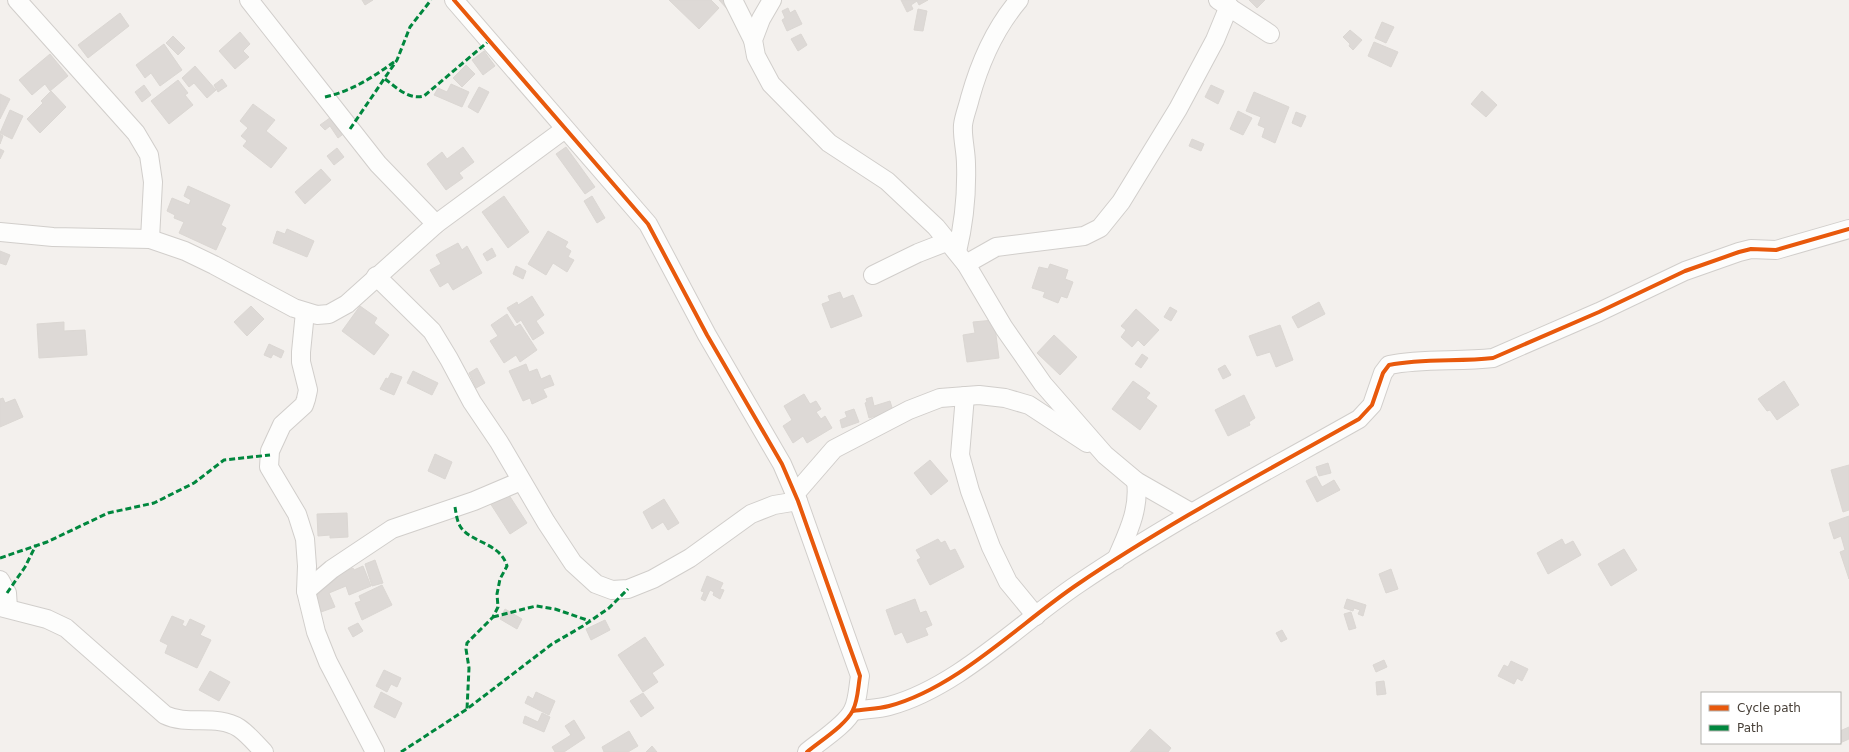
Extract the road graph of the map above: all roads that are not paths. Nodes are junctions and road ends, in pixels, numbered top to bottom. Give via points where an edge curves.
1 (17, 0) edge
2 (249, 0) edge
3 (454, 0) edge
4 (733, 0) edge
5 (772, 0) edge
6 (1018, 0) edge
7 (1224, 3) edge
8 (1270, 34) dead end
9 (753, 40) junction
10 (565, 129) junction
11 (436, 224) junction
12 (1849, 229) edge
13 (0, 232) edge
14 (150, 239) junction
15 (957, 252) junction
16 (873, 275) dead end
17 (376, 276) junction
18 (305, 312) junction
19 (965, 396) junction
20 (1105, 455) junction
21 (521, 481) junction
22 (1136, 481) junction
23 (797, 497) junction
24 (1192, 513) junction
25 (1116, 560) junction
26 (0, 580) edge
27 (306, 591) junction
28 (4, 608) edge
29 (1036, 616) junction
30 (853, 710) junction
31 (264, 752) edge
32 (375, 752) edge
33 (807, 752) edge

1 - 14 street via 136,133 149,155 152,182
2 - 11 street via 378,164
3 - 10 street
4 - 9 street
5 - 9 street
6 - 15 street via 993,37 981,64 965,116 965,221
7 - 8 street
7 - 15 street via 1215,40 1178,109 1120,202 1100,228 1084,236
9 - 15 street via 756,56 771,84 808,123 829,142 887,181
10 - 11 street
10 - 23 street via 628,198 648,224 707,335 782,464
11 - 17 street
12 - 24 street via 1776,250 1751,249 1685,271 1493,358 1406,361 1389,365 1383,373 1372,405 1359,419
13 - 14 street via 53,237
14 - 18 street via 184,251
15 - 16 street via 918,253
15 - 20 street via 1004,328 1043,384
17 - 18 street via 347,304 328,314
17 - 21 street via 432,331
18 - 27 street via 301,362 308,390 306,399 304,405 282,425 275,439 269,467 297,514 305,539 308,566
19 - 20 street via 1005,398 1029,405
19 - 23 street via 940,398 909,410 834,449
19 - 29 street via 960,455 970,491 991,547 1008,582
20 - 22 street
21 - 23 street via 574,564 596,584 612,590 628,589 653,579 690,558 751,514
21 - 27 street via 474,501 392,529 332,569
22 - 24 street
22 - 25 street via 1136,512
23 - 30 street via 860,676
24 - 25 street
25 - 29 street via 1078,584
26 - 28 street via 7,593
27 - 32 street via 316,632 328,662
28 - 31 street via 47,619 66,628 165,715 184,721 231,725 238,728
29 - 30 street via 954,675 921,693 889,706
30 - 33 street

